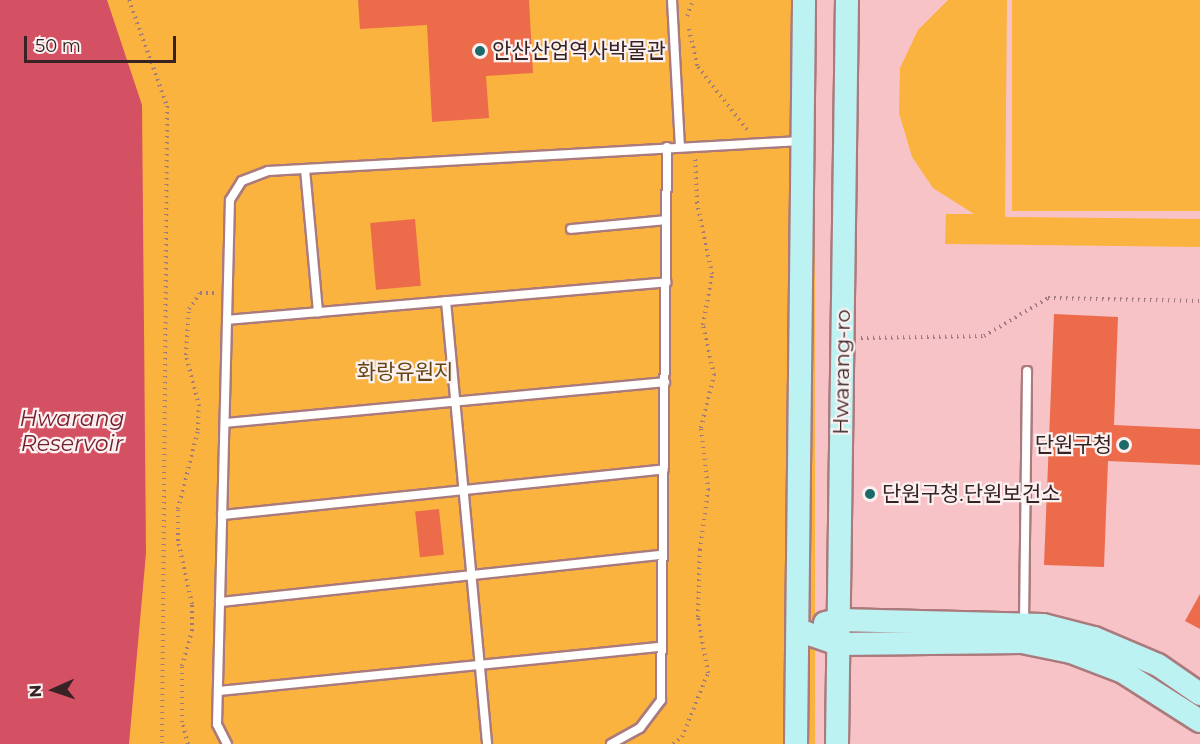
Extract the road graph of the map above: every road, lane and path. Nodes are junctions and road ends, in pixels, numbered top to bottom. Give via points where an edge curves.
1 (129, 0) edge
2 (672, 0) edge
3 (693, 0) edge
4 (804, 0) edge
5 (847, 0) edge
6 (803, 141) junction
7 (757, 142) junction
8 (680, 146) junction
9 (695, 146) junction
10 (667, 147) junction
11 (304, 169) junction
12 (666, 220) junction
13 (571, 229) dead end
14 (666, 282) junction
15 (228, 292) junction
16 (446, 301) junction
17 (1200, 301) edge
18 (318, 312) junction
19 (227, 320) junction
20 (843, 338) junction
21 (1027, 371) dead end
22 (665, 382) junction
23 (455, 402) junction
24 (225, 423) junction
25 (664, 469) junction
26 (464, 490) junction
27 (222, 515) junction
28 (663, 555) junction
29 (471, 575) junction
30 (220, 602) junction
31 (839, 620) junction
32 (1024, 625) junction
33 (798, 630) junction
34 (838, 644) junction
35 (662, 647) junction
36 (480, 665) junction
37 (218, 691) junction
38 (1200, 694) edge
39 (1200, 721) edge
40 (162, 744) edge
41 (188, 744) edge
42 (227, 744) edge
43 (487, 744) edge
44 (611, 744) edge
45 (673, 744) edge
46 (796, 744) edge
47 (837, 744) edge

1 - 40 path via 167,106
2 - 8 lane
3 - 7 path via 687,18 698,67
4 - 6 street, Hwarang-ro
5 - 20 street, Hwarang-ro
6 - 7 lane
6 - 33 street, Hwarang-ro
7 - 9 lane
8 - 9 lane
8 - 10 lane
9 - 45 path via 697,203 712,274 703,325 714,375 701,428 708,490 700,550 698,617 708,673 682,737
10 - 11 lane
10 - 12 lane
11 - 15 lane via 268,171 242,181 230,200
11 - 18 lane
12 - 13 lane
12 - 14 lane
14 - 16 lane
14 - 22 lane
15 - 19 lane
15 - 41 path via 200,293 189,309 186,355 199,406 198,430 183,481 178,541 192,604 192,631 182,666 182,722
16 - 18 lane
16 - 23 lane
17 - 20 path via 1048,298 984,336
18 - 19 lane
19 - 24 lane
20 - 31 street, Hwarang-ro
21 - 32 lane
22 - 23 lane
22 - 25 lane
23 - 24 lane
23 - 26 lane
24 - 27 lane
25 - 26 lane
25 - 28 lane
26 - 27 lane
26 - 29 lane
27 - 30 lane
28 - 29 lane
28 - 35 lane
29 - 30 lane
29 - 36 lane
30 - 37 lane
31 - 32 street
31 - 33 street
31 - 34 street, Hwarang-ro
32 - 38 street via 1043,625 1094,638 1158,665
33 - 34 street
33 - 46 street, Hwarang-ro
34 - 39 street via 1022,642 1071,652 1123,672
34 - 47 street, Hwarang-ro
35 - 36 lane
35 - 44 lane via 662,700 640,728
36 - 37 lane
36 - 43 lane
37 - 42 lane via 217,724

